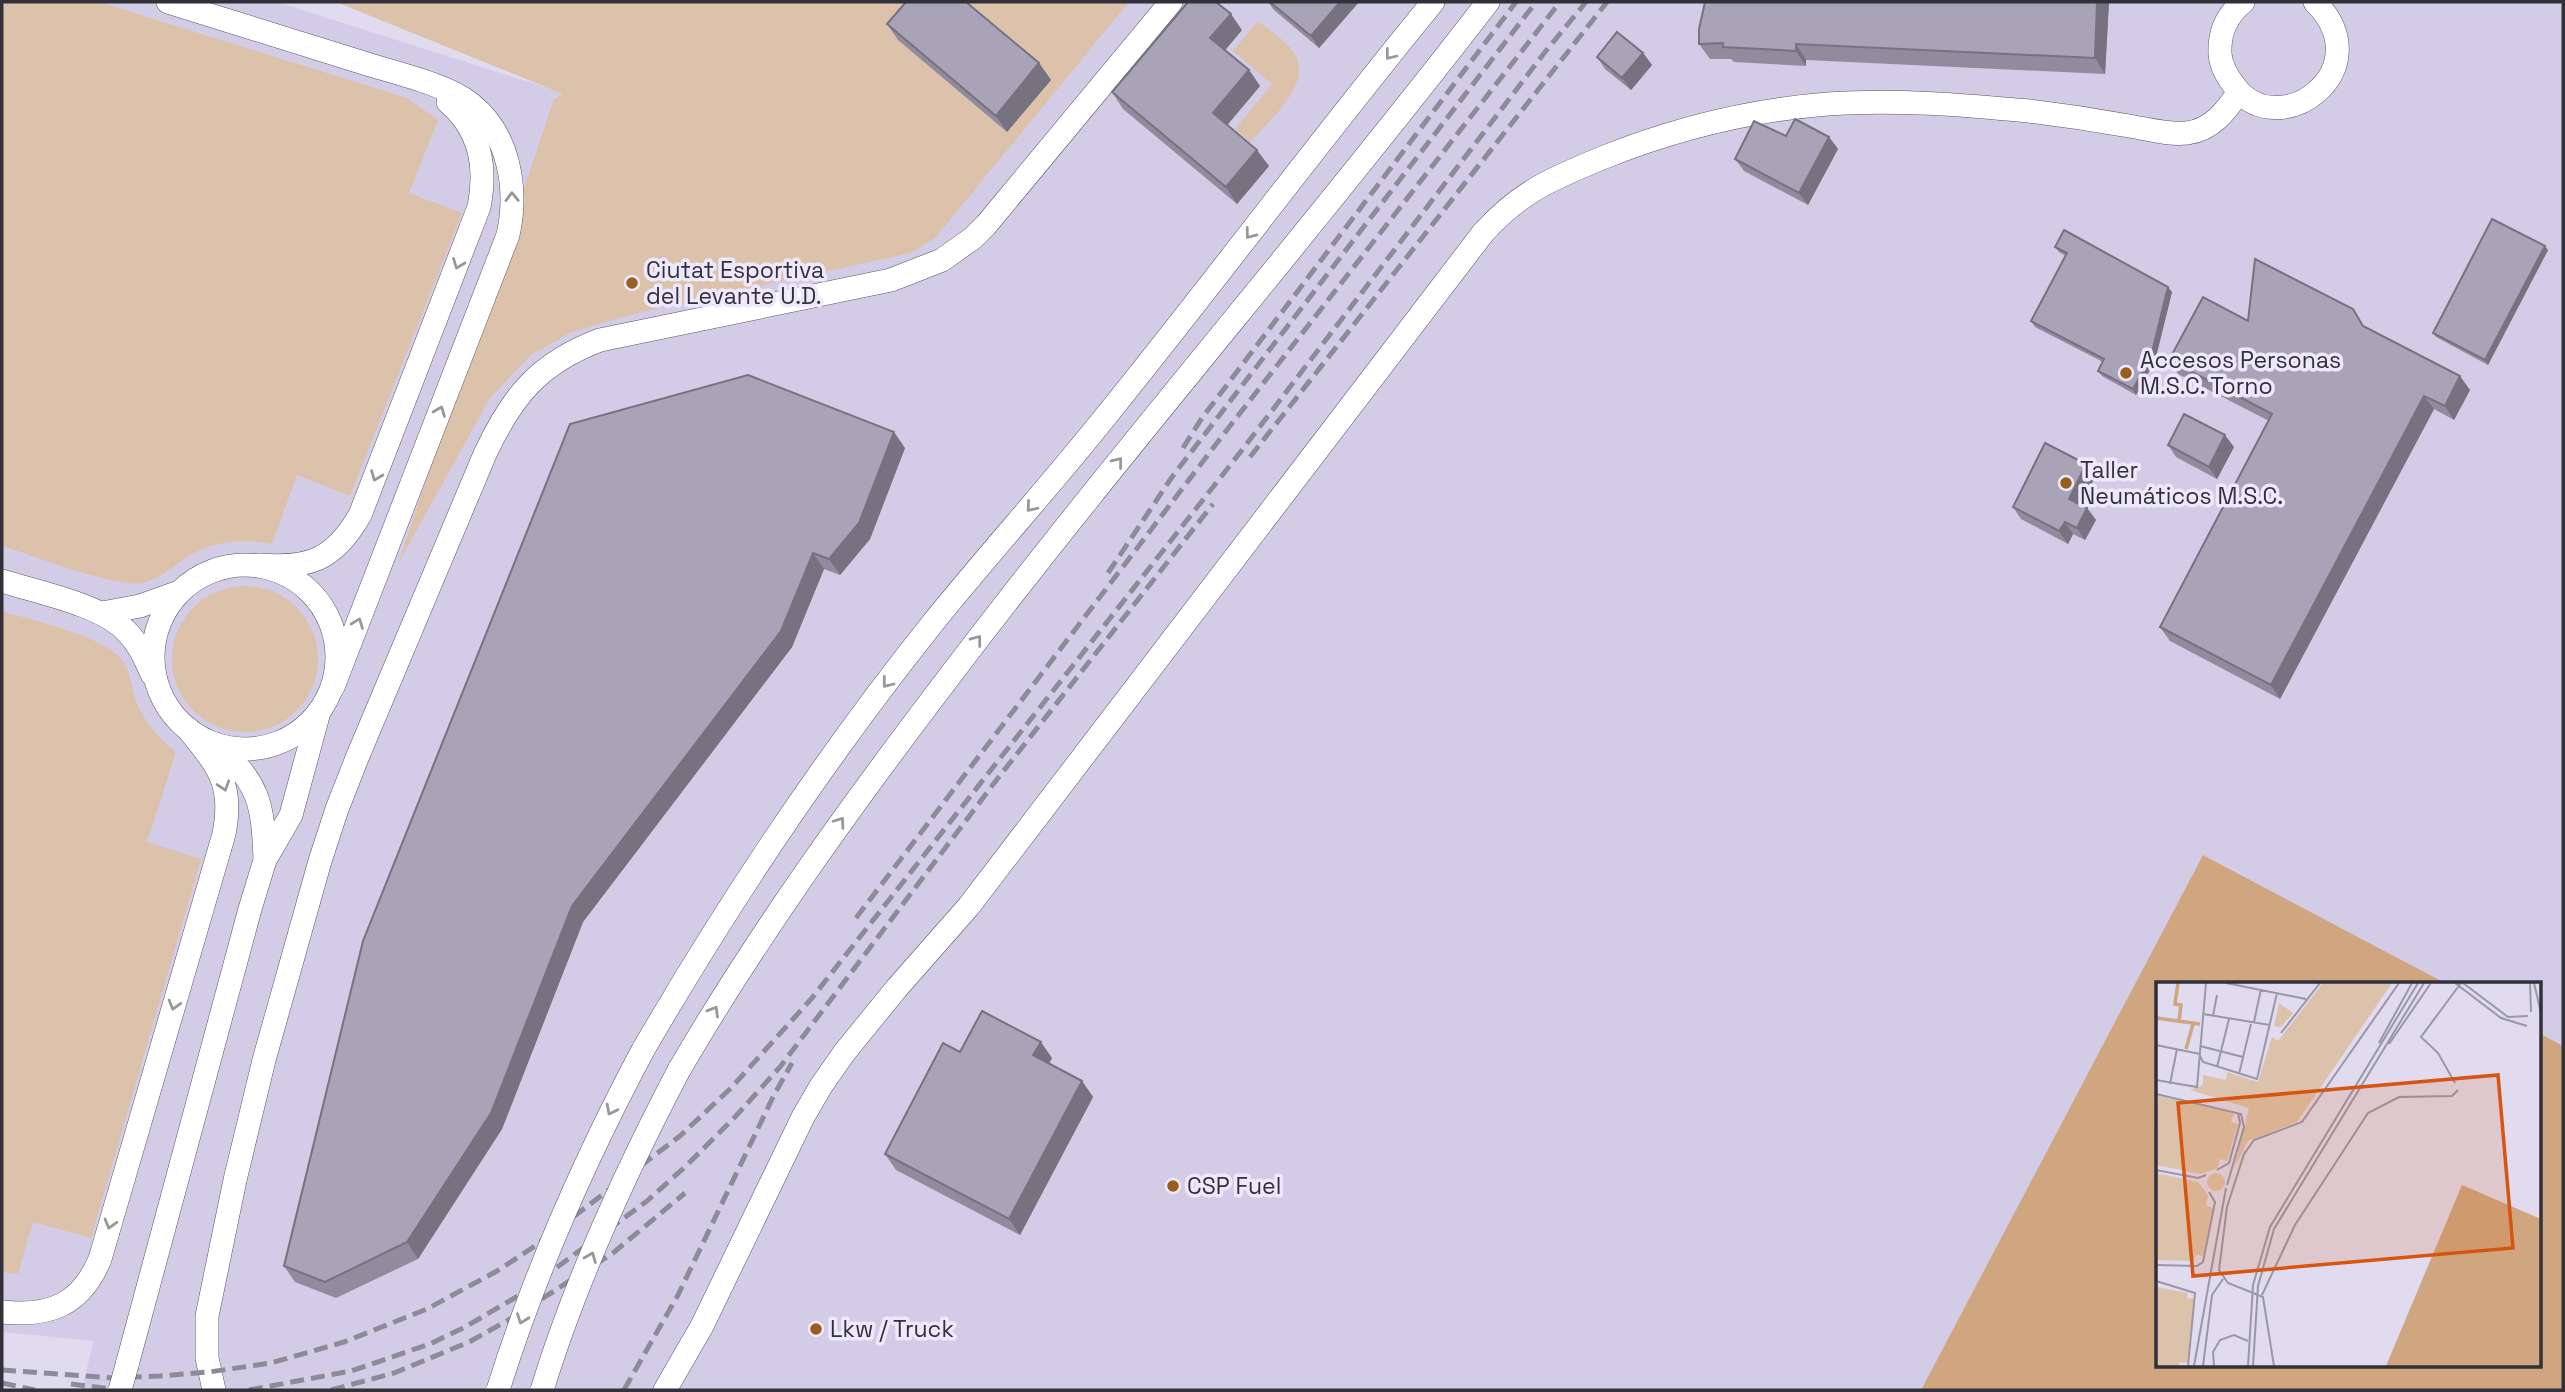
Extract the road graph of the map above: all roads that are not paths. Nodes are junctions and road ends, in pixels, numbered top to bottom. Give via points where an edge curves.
1 (168, 2) edge
2 (1171, 2) edge
3 (1433, 2) edge
4 (1488, 2) edge
5 (2213, 2) edge
6 (2243, 2) edge
7 (2315, 2) edge
8 (2221, 37) junction
9 (393, 72) junction
10 (2239, 92) junction
11 (259, 565) junction
12 (2, 581) edge
13 (180, 592) junction
14 (102, 613) junction
15 (157, 683) junction
16 (333, 687) junction
17 (319, 712) junction
18 (188, 729) junction
19 (215, 744) junction
20 (265, 860) junction
21 (2, 1312) edge
22 (120, 1390) edge
23 (214, 1390) edge
24 (498, 1390) edge
25 (542, 1390) edge
26 (665, 1390) edge

1 - 9 street
2 - 23 street via 986,225 942,260 891,280 600,340 547,368 510,407 485,454 357,758 320,861 264,1060 207,1316
3 -> 24 street, bridge via 1164,345 933,623 810,789 716,928 643,1050 591,1152
25 -> 4 street, bridge via 590,1258 648,1131 757,941 883,764 1040,557
5 - 8 street
6 - 8 street via 2228,19
7 - 10 street via 2336,31 2335,68 2326,85 2312,98 2275,107 2256,103
8 - 10 street via 2220,57
9 -> 11 street via 447,101 466,120 483,167 479,207 350,533 305,565
16 -> 9 street via 508,235 512,209 508,164 484,118 454,94
10 - 26 street via 2226,112 2208,126 2188,133 1982,107 1829,104 1766,111 1642,142 1568,172 1503,210 969,906 844,1053 803,1116 702,1326
11 - 13 street via 230,566 203,575
11 - 16 street via 285,573 307,588 325,609 335,634 338,660
12 - 14 street
13 - 14 street
13 - 15 street via 165,611 156,634 153,659
14 - 15 street via 126,630
15 - 18 street via 169,708
16 - 17 street
17 - 19 street via 298,732 272,745 243,749
17 - 20 street via 291,814
18 - 19 street
18 -> 21 street via 222,778 228,815 100,1259 89,1282 69,1302 34,1313
19 - 20 street via 251,781 264,826
20 - 22 street, bridge

